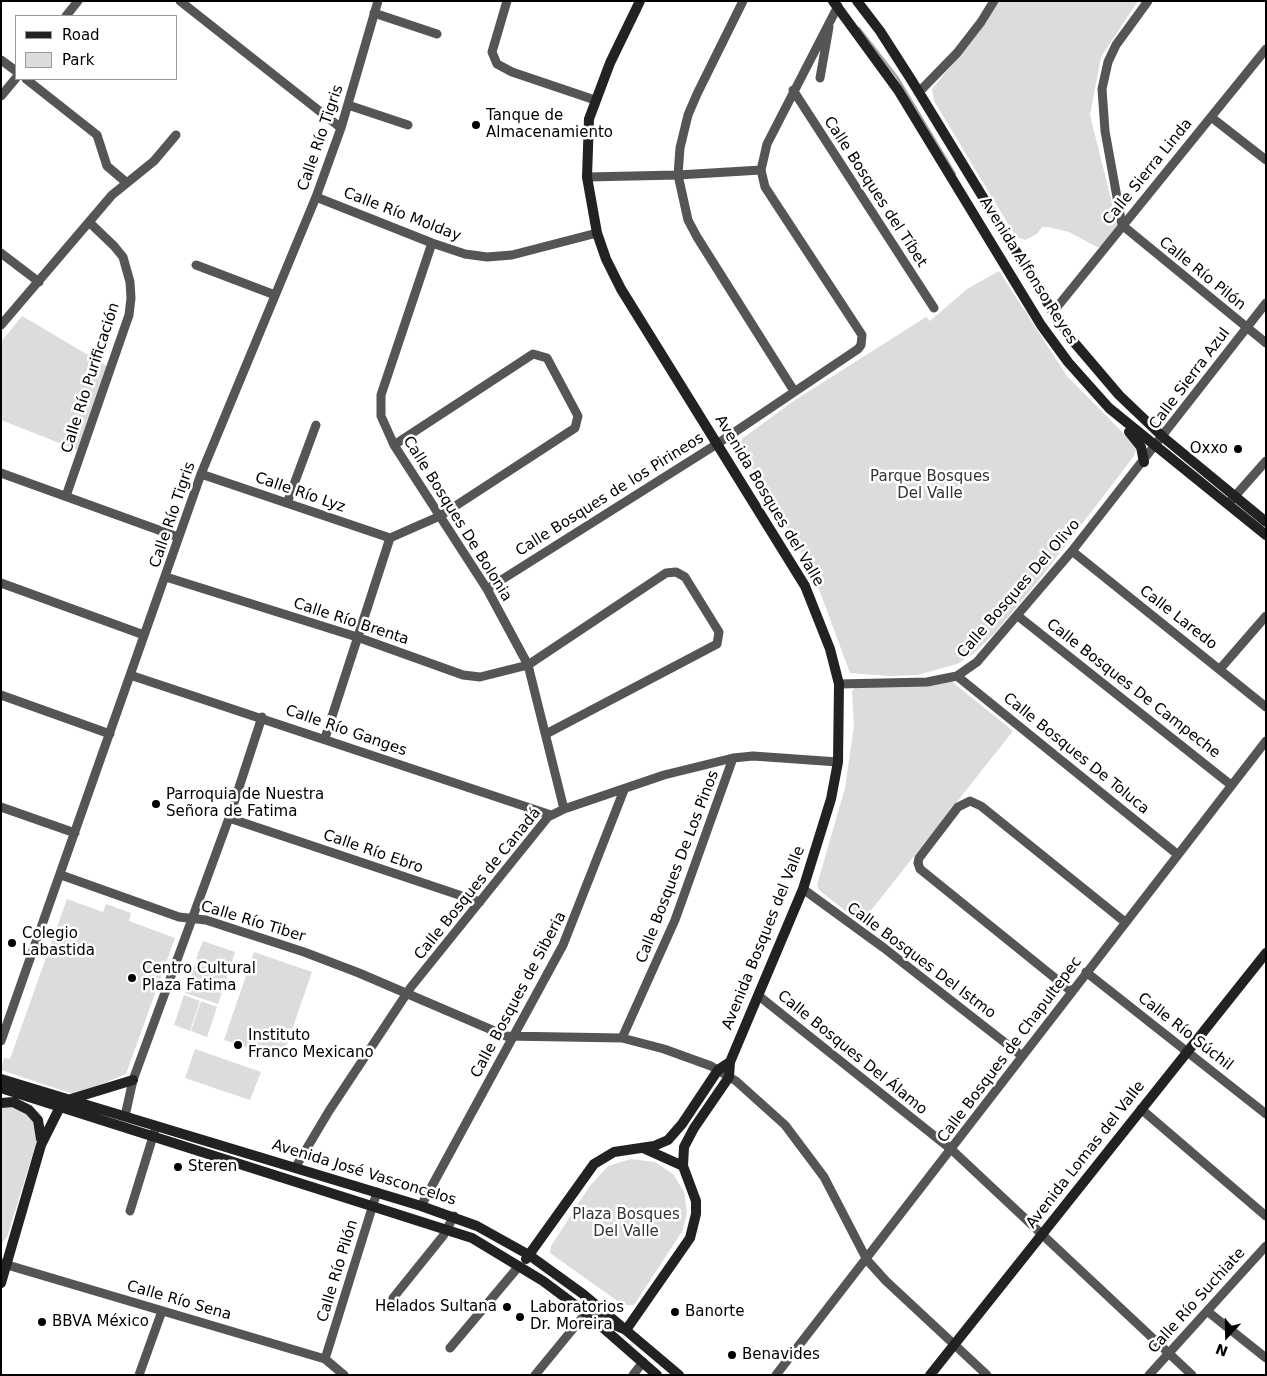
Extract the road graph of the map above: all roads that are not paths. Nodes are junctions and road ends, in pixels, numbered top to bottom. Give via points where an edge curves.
1 (78, 1) edge
2 (180, 1) edge
3 (378, 1) edge
4 (507, 1) edge
5 (640, 1) edge
6 (743, 1) edge
7 (857, 1) edge
8 (994, 1) edge
9 (1148, 1) edge
10 (835, 4) edge
11 (374, 13) junction
12 (67, 15) edge
13 (831, 19) junction
14 (437, 34) dead end
15 (1266, 49) edge
16 (1, 60) edge
17 (15, 70) edge
18 (820, 78) dead end
19 (15, 79) edge
20 (27, 80) edge
21 (793, 90) junction
22 (919, 92) junction
23 (1, 96) edge
24 (595, 100) junction
25 (348, 105) junction
26 (1211, 117) junction
27 (408, 125) dead end
28 (340, 128) junction
29 (176, 135) dead end
30 (1266, 160) edge
31 (761, 170) junction
32 (678, 175) junction
33 (587, 177) junction
34 (126, 184) junction
35 (316, 197) junction
36 (89, 222) junction
37 (1122, 225) junction
38 (597, 233) junction
39 (432, 243) junction
40 (1, 253) edge
41 (196, 265) dead end
42 (39, 282) junction
43 (275, 295) junction
44 (1266, 303) edge
45 (934, 308) dead end
46 (1053, 312) junction
47 (1, 325) edge
48 (1246, 328) junction
49 (1266, 343) edge
50 (794, 391) junction
51 (1109, 408) junction
52 (316, 425) dead end
53 (1163, 437) junction
54 (717, 444) junction
55 (394, 445) junction
56 (1155, 447) junction
57 (1266, 461) edge
58 (1144, 462) junction
59 (1, 473) edge
60 (201, 474) junction
61 (66, 496) junction
62 (1231, 500) junction
63 (287, 504) junction
64 (440, 516) junction
65 (1266, 522) edge
66 (1266, 535) edge
67 (178, 537) junction
68 (390, 538) junction
69 (1072, 551) junction
70 (166, 577) junction
71 (1, 582) edge
72 (487, 589) junction
73 (1018, 616) junction
74 (1266, 616) edge
75 (144, 635) junction
76 (358, 637) junction
77 (528, 665) junction
78 (1220, 669) junction
79 (130, 675) junction
80 (957, 676) junction
81 (839, 684) junction
82 (1, 695) edge
83 (1266, 706) edge
84 (262, 718) junction
85 (110, 734) junction
86 (546, 734) junction
87 (325, 738) junction
88 (1266, 741) edge
89 (733, 758) junction
90 (838, 762) junction
91 (1231, 785) junction
92 (624, 790) junction
93 (1, 807) edge
94 (564, 809) junction
95 (551, 815) junction
96 (229, 818) junction
97 (76, 833) junction
98 (1177, 854) junction
99 (61, 875) junction
100 (803, 889) junction
101 (480, 902) junction
102 (191, 918) junction
103 (1125, 922) junction
104 (1266, 953) edge
105 (1086, 972) junction
106 (1071, 991) junction
107 (406, 994) junction
108 (759, 996) junction
109 (513, 1037) junction
110 (622, 1038) junction
111 (1, 1041) edge
112 (1188, 1051) junction
113 (1022, 1056) junction
114 (730, 1062) junction
115 (718, 1070) junction
116 (729, 1077) junction
117 (1, 1079) edge
118 (133, 1080) junction
119 (1, 1088) edge
120 (71, 1099) junction
121 (1, 1103) edge
122 (60, 1107) junction
123 (1141, 1109) junction
124 (1266, 1114) edge
125 (125, 1116) junction
126 (156, 1125) junction
127 (153, 1137) junction
128 (41, 1145) junction
129 (643, 1148) junction
130 (952, 1150) junction
131 (683, 1166) junction
132 (295, 1168) junction
133 (377, 1192) junction
134 (373, 1206) junction
135 (421, 1206) junction
136 (130, 1211) dead end
137 (454, 1216) junction
138 (1266, 1216) edge
139 (447, 1229) junction
140 (1042, 1235) junction
141 (1266, 1246) edge
142 (529, 1255) junction
143 (867, 1260) junction
144 (4, 1264) edge
145 (519, 1266) junction
146 (1, 1282) edge
147 (393, 1298) dead end
148 (162, 1311) junction
149 (1207, 1311) junction
150 (586, 1313) junction
151 (626, 1330) junction
152 (954, 1344) junction
153 (450, 1348) dead end
154 (1169, 1353) junction
155 (1266, 1358) edge
156 (325, 1359) junction
157 (643, 1362) junction
158 (139, 1375) edge
159 (344, 1375) edge
160 (535, 1375) edge
161 (632, 1375) edge
162 (657, 1375) edge
163 (679, 1375) edge
164 (776, 1375) edge
165 (930, 1375) edge
166 (988, 1375) edge
167 (1149, 1375) edge
168 (1192, 1375) edge

1 - 12 street
2 - 28 street
3 - 11 street, Calle Río Tigris
4 - 24 street via 493,58 504,68
5 - 24 main road, Avenida Bosques del Valle
6 - 32 street via 691,108 680,148
7 - 22 main road, Avenida Alfonso Reyes
8 - 22 street via 982,22
9 - 37 street via 1116,45 1102,89 1105,131
10 - 13 street
10 - 51 main road, Avenida Alfonso Reyes via 898,90 1041,325 1068,362
11 - 14 street
11 - 25 street, Calle Río Tigris
13 - 18 street
13 - 21 street
15 - 26 street, Calle Sierra Linda
16 - 17 street
19 - 23 street
20 - 34 street via 97,134 107,166
21 - 31 street via 767,144
21 - 45 street, Calle Bosques del Tíbet
22 - 46 main road, Avenida Alfonso Reyes
24 - 33 main road, Avenida Bosques del Valle via 587,139
25 - 27 street
25 - 28 street, Calle Río Tigris
26 - 30 street
26 - 37 street, Calle Sierra Linda
28 - 35 street, Calle Río Tigris
29 - 34 street via 154,161
31 - 32 street
31 - 50 street, Calle Bosques de los Pirineos via 765,187 862,335 858,349
32 - 33 street
32 - 50 street via 688,220 697,237
33 - 38 main road, Avenida Bosques del Valle
34 - 36 street via 112,194
35 - 39 street, Calle Río Molday
35 - 43 street, Calle Río Tigris
36 - 42 street
36 - 61 street, Calle Río Purificación via 122,257 131,298 129,315
37 - 46 street, Calle Sierra Linda
37 - 48 street, Calle Río Pilón
38 - 39 street, Calle Río Molday via 549,247 487,257 465,254
38 - 54 main road, Avenida Bosques del Valle via 621,289
39 - 55 street, Calle Bosques De Bolonia via 381,395 381,416
40 - 42 street
41 - 43 street
42 - 47 street
43 - 60 street, Calle Río Tigris
44 - 48 street, Calle Sierra Azul
46 - 53 main road, Avenida Alfonso Reyes via 1098,372
48 - 49 street, Calle Río Pilón
48 - 53 street, Calle Sierra Azul
50 - 54 street, Calle Bosques de los Pirineos
51 - 56 main road, Avenida Alfonso Reyes
51 - 58 main road via 1141,447
52 - 63 street
53 - 56 street, Calle Sierra Azul
53 - 62 main road, Avenida Alfonso Reyes
54 - 72 street, Calle Bosques de los Pirineos
54 - 81 main road, Avenida Bosques del Valle via 805,586 830,649
55 - 64 street, Calle Bosques De Bolonia
55 - 64 street via 530,356 538,354 547,358 577,412 577,424
56 - 58 street, Calle Bosques Del Olivo
56 - 62 main road, Avenida Alfonso Reyes
57 - 62 street
58 - 69 street, Calle Bosques Del Olivo
59 - 61 street
60 - 63 street, Calle Río Lyz
60 - 67 street, Calle Río Tigris
61 - 67 street
62 - 65 main road, Avenida Alfonso Reyes
62 - 66 main road, Avenida Alfonso Reyes
63 - 68 street, Calle Río Lyz
64 - 68 street
64 - 72 street, Calle Bosques De Bolonia
67 - 70 street, Calle Río Tigris
68 - 76 street
69 - 73 street, Calle Bosques Del Olivo
69 - 78 street, Calle Laredo
70 - 75 street, Calle Río Tigris
70 - 76 street, Calle Río Brenta
71 - 75 street
72 - 77 street, Calle Bosques De Bolonia
73 - 80 street, Calle Bosques Del Olivo via 976,662
73 - 91 street, Calle Bosques De Campeche
74 - 78 street
75 - 79 street, Calle Río Tigris
76 - 77 street, Calle Río Brenta via 472,677
76 - 87 street
77 - 86 street, Calle Bosques De Bolonia
77 - 86 street, Calle Río Brenta via 671,572 685,577 719,632 719,640 713,647
78 - 83 street, Calle Laredo
79 - 84 street, Calle Río Ganges
79 - 85 street, Calle Río Tigris
80 - 81 street, Calle Bosques Del Olivo via 927,682
80 - 98 street, Calle Bosques De Toluca
81 - 90 main road, Avenida Bosques del Valle
82 - 85 street
84 - 87 street, Calle Río Ganges
84 - 96 street
85 - 97 street, Calle Río Tigris
86 - 94 street, Calle Bosques De Bolonia
87 - 95 street, Calle Río Ganges
88 - 91 street, Calle Bosques de Chapultepec
89 - 90 street, Calle Bosques de Canadá via 753,756
89 - 92 street, Calle Bosques de Canadá via 664,775
89 - 110 street, Calle Bosques De Los Pinos via 675,920
90 - 100 main road, Avenida Bosques del Valle via 831,798
91 - 98 street, Calle Bosques de Chapultepec
92 - 94 street, Calle Bosques de Canadá
92 - 109 street, Calle Bosques de Siberia via 572,925
93 - 97 street
94 - 95 street, Calle Bosques de Canadá
95 - 101 street, Calle Bosques de Canadá via 542,822
96 - 101 street, Calle Río Ebro
96 - 102 street
97 - 99 street, Calle Río Tigris
98 - 103 street, Calle Bosques de Chapultepec
99 - 102 street, Calle Río Tiber
99 - 111 street, Calle Río Tigris
100 - 108 main road, Avenida Bosques del Valle
100 - 113 street, Calle Bosques Del Istmo
101 - 107 street, Calle Bosques de Canadá
102 - 107 street, Calle Río Tiber via 304,952
102 - 118 street
103 - 105 street, Calle Bosques de Chapultepec
103 - 106 street via 981,806 967,801 958,806 918,865
104 - 112 main road, Avenida Lomas del Valle
105 - 106 street, Calle Bosques de Chapultepec
105 - 112 street, Calle Río Súchil
106 - 113 street, Calle Bosques de Chapultepec
107 - 109 street, Calle Río Tiber
107 - 132 street, Calle Bosques de Canadá
108 - 114 main road, Avenida Bosques del Valle
108 - 130 street, Calle Bosques Del Álamo
109 - 110 street
109 - 135 street, Calle Bosques de Siberia
110 - 115 street via 689,1057
112 - 123 main road, Avenida Lomas del Valle
112 - 124 street, Calle Río Súchil
113 - 130 street, Calle Bosques de Chapultepec
114 - 115 main road
114 - 116 main road, Avenida Bosques del Valle
115 - 116 street
115 - 129 main road via 674,1134 661,1144
116 - 131 main road, Avenida Bosques del Valle via 689,1137 683,1153
116 - 143 street via 775,1114 809,1154
117 - 120 main road, Avenida José Vasconcelos
118 - 120 main road
118 - 125 street
119 - 122 main road, Avenida José Vasconcelos
120 - 122 main road
120 - 125 main road, Avenida José Vasconcelos
121 - 128 main road via 19,1104 34,1114 40,1127
122 - 127 main road, Avenida José Vasconcelos
122 - 128 main road
123 - 138 street
123 - 140 main road, Avenida Lomas del Valle
125 - 126 main road, Avenida José Vasconcelos
126 - 127 street
126 - 132 main road, Avenida José Vasconcelos
127 - 134 main road, Avenida José Vasconcelos
127 - 136 street
128 - 144 main road
129 - 131 main road
129 - 142 main road via 614,1152 594,1164
130 - 140 street, Calle Bosques Del Álamo
130 - 143 street, Calle Bosques de Chapultepec
131 - 151 main road via 696,1201 693,1230 686,1246
132 - 133 main road, Avenida José Vasconcelos
133 - 134 street, Calle Río Pilón
133 - 135 main road, Avenida José Vasconcelos
134 - 139 main road, Avenida José Vasconcelos
134 - 156 street, Calle Río Pilón
135 - 137 main road, Avenida José Vasconcelos
137 - 139 street
137 - 142 main road, Avenida José Vasconcelos
139 - 145 main road, Avenida José Vasconcelos via 489,1246
139 - 147 street
140 - 152 main road, Avenida Lomas del Valle
140 - 154 street, Calle Bosques Del Álamo
141 - 149 street, Calle Río Suchiate
142 - 145 main road
142 - 151 main road, Avenida José Vasconcelos via 584,1294
143 - 152 street
143 - 164 street, Calle Bosques de Chapultepec
144 - 146 main road
144 - 148 street, Calle Río Sena
145 - 150 main road, Avenida José Vasconcelos
145 - 153 street
148 - 156 street, Calle Río Sena
148 - 158 street
149 - 154 street, Calle Río Suchiate
149 - 155 street
150 - 151 main road
150 - 157 main road, Avenida José Vasconcelos
150 - 160 street
151 - 163 main road, Avenida José Vasconcelos
152 - 165 main road, Avenida Lomas del Valle
152 - 166 street
154 - 167 street, Calle Río Suchiate
154 - 168 street, Calle Bosques Del Álamo
156 - 159 street, Calle Río Sena
157 - 161 street
157 - 162 main road, Avenida José Vasconcelos

